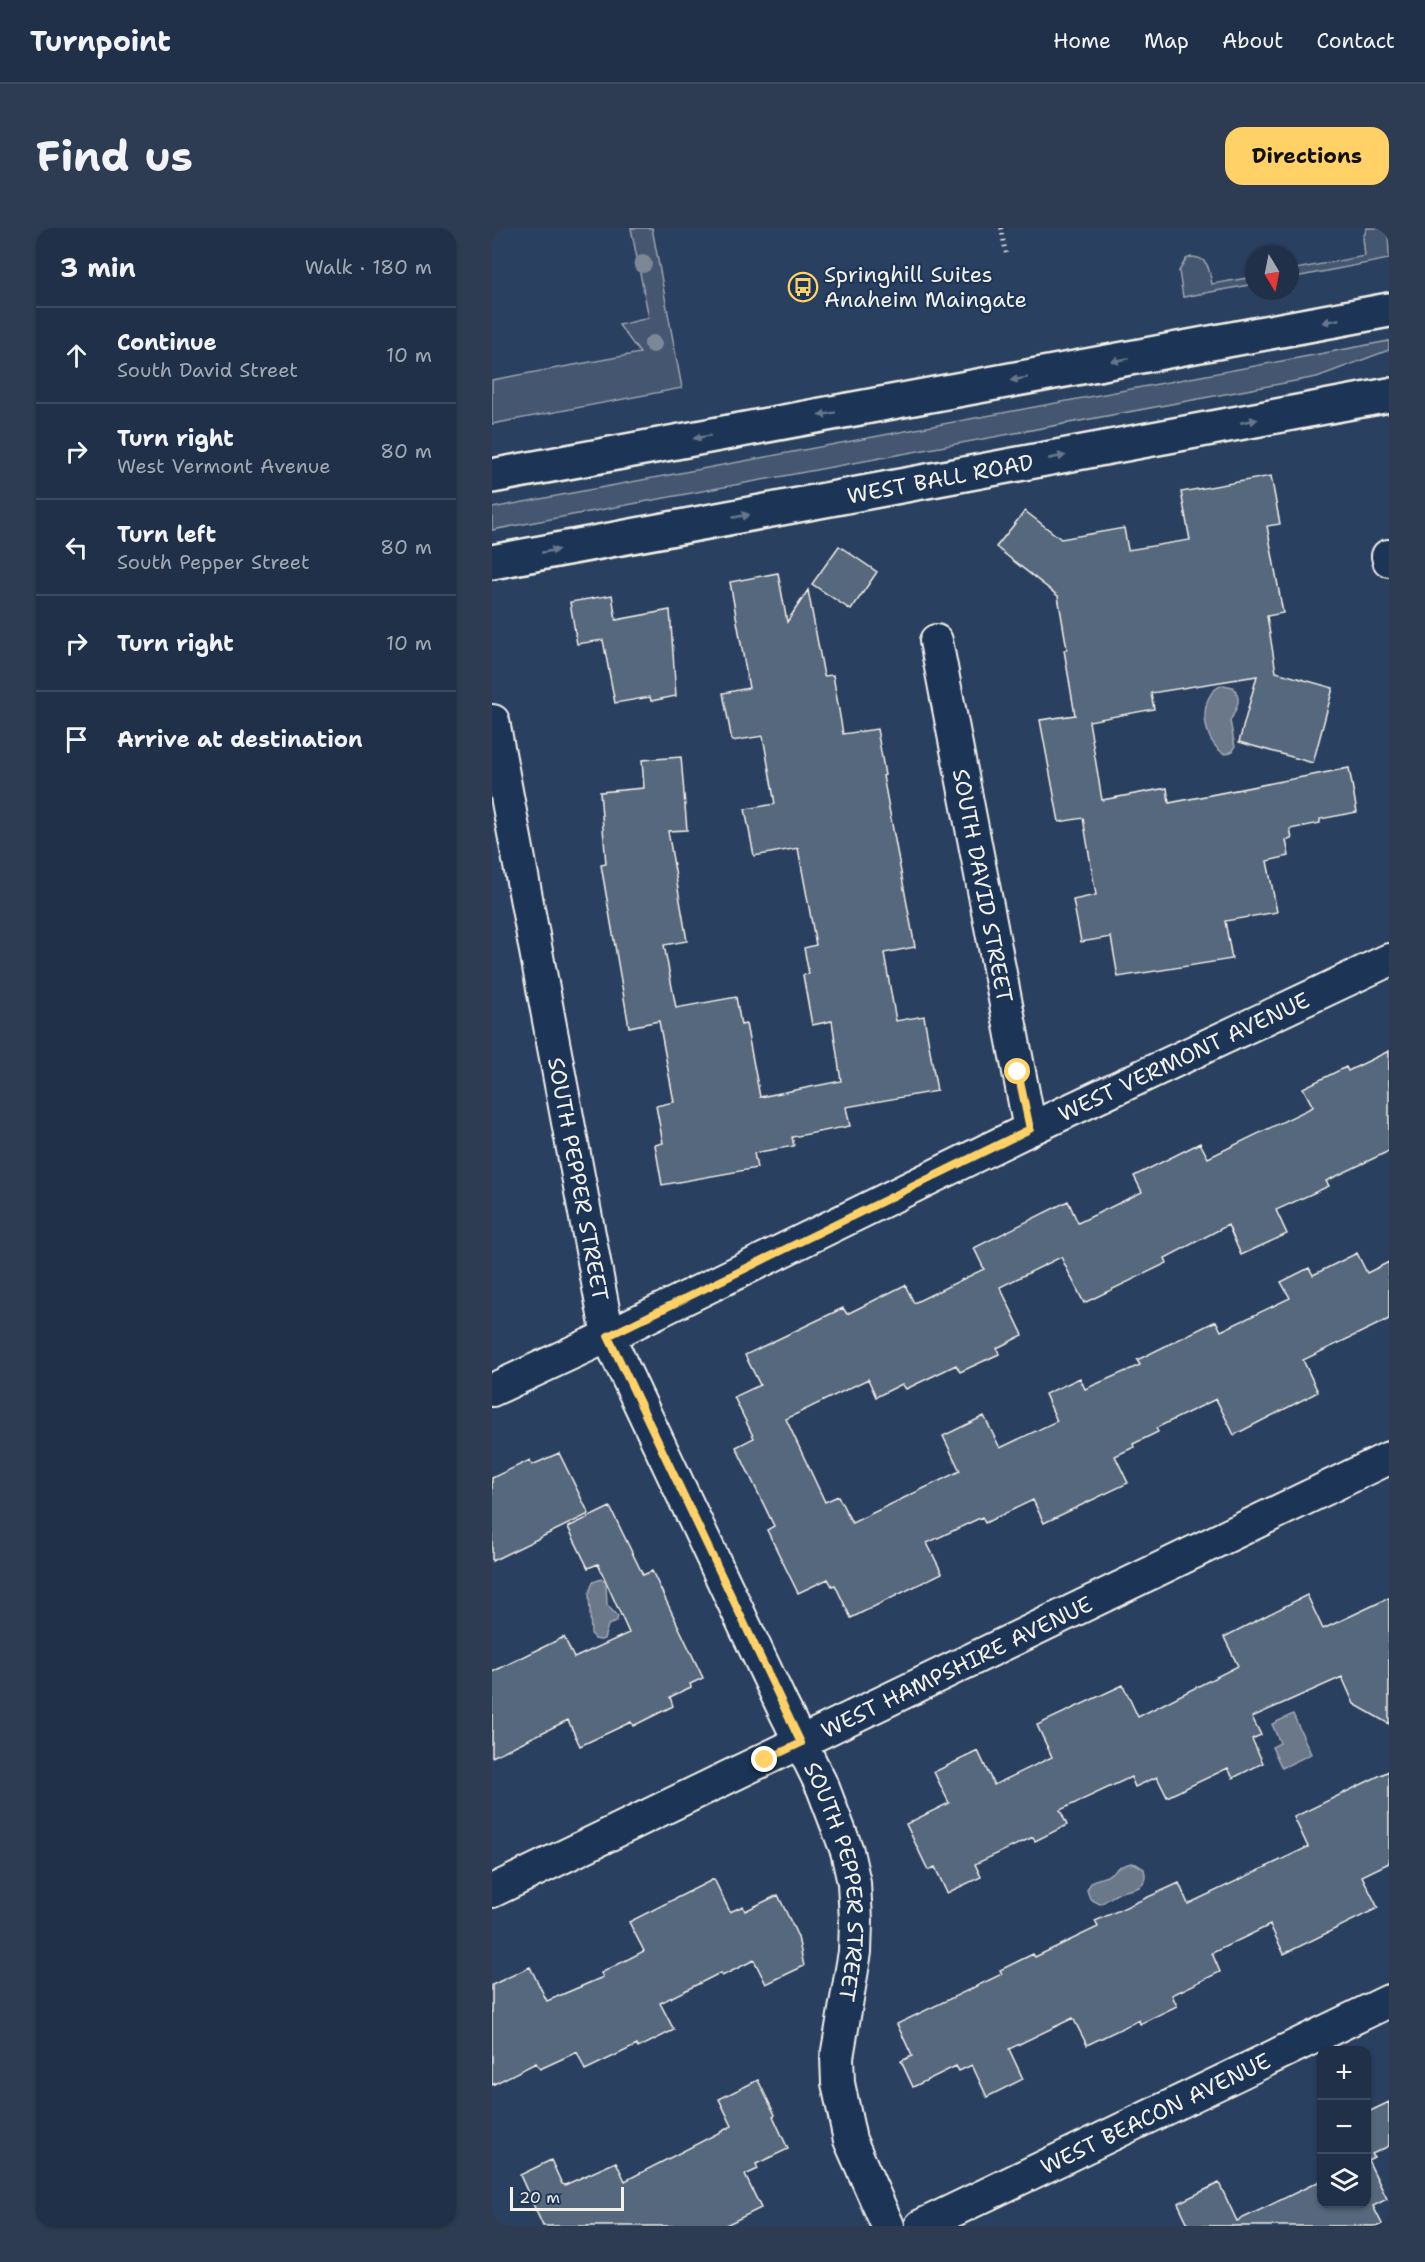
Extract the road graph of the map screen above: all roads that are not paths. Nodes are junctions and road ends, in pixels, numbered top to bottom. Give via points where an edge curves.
1 (1389, 310) edge
2 (1389, 395) edge
3 (492, 476) edge
4 (492, 562) edge
5 (936, 640) dead end
6 (493, 721) edge
7 (1389, 960) edge
8 (1030, 1129) junction
9 (608, 1336) junction
10 (492, 1390) edge
11 (1389, 1458) edge
12 (801, 1743) junction
13 (492, 1891) edge
14 (1389, 2001) edge
15 (888, 2226) edge
16 (921, 2226) edge

1 -> 3 main road
4 -> 2 main road, WEST BALL ROAD
5 - 8 street, SOUTH DAVID STREET
6 - 9 street, SOUTH PEPPER STREET
7 - 8 street, WEST VERMONT AVENUE
8 - 9 street, WEST VERMONT AVENUE
9 - 10 street, WEST VERMONT AVENUE
9 - 12 street, SOUTH PEPPER STREET
11 - 12 street, WEST HAMPSHIRE AVENUE
12 - 13 street, WEST HAMPSHIRE AVENUE
12 - 15 street, SOUTH PEPPER STREET via 837,1822 854,1883 855,1952 840,2031 838,2084 850,2140
14 - 16 street, WEST BEACON AVENUE

